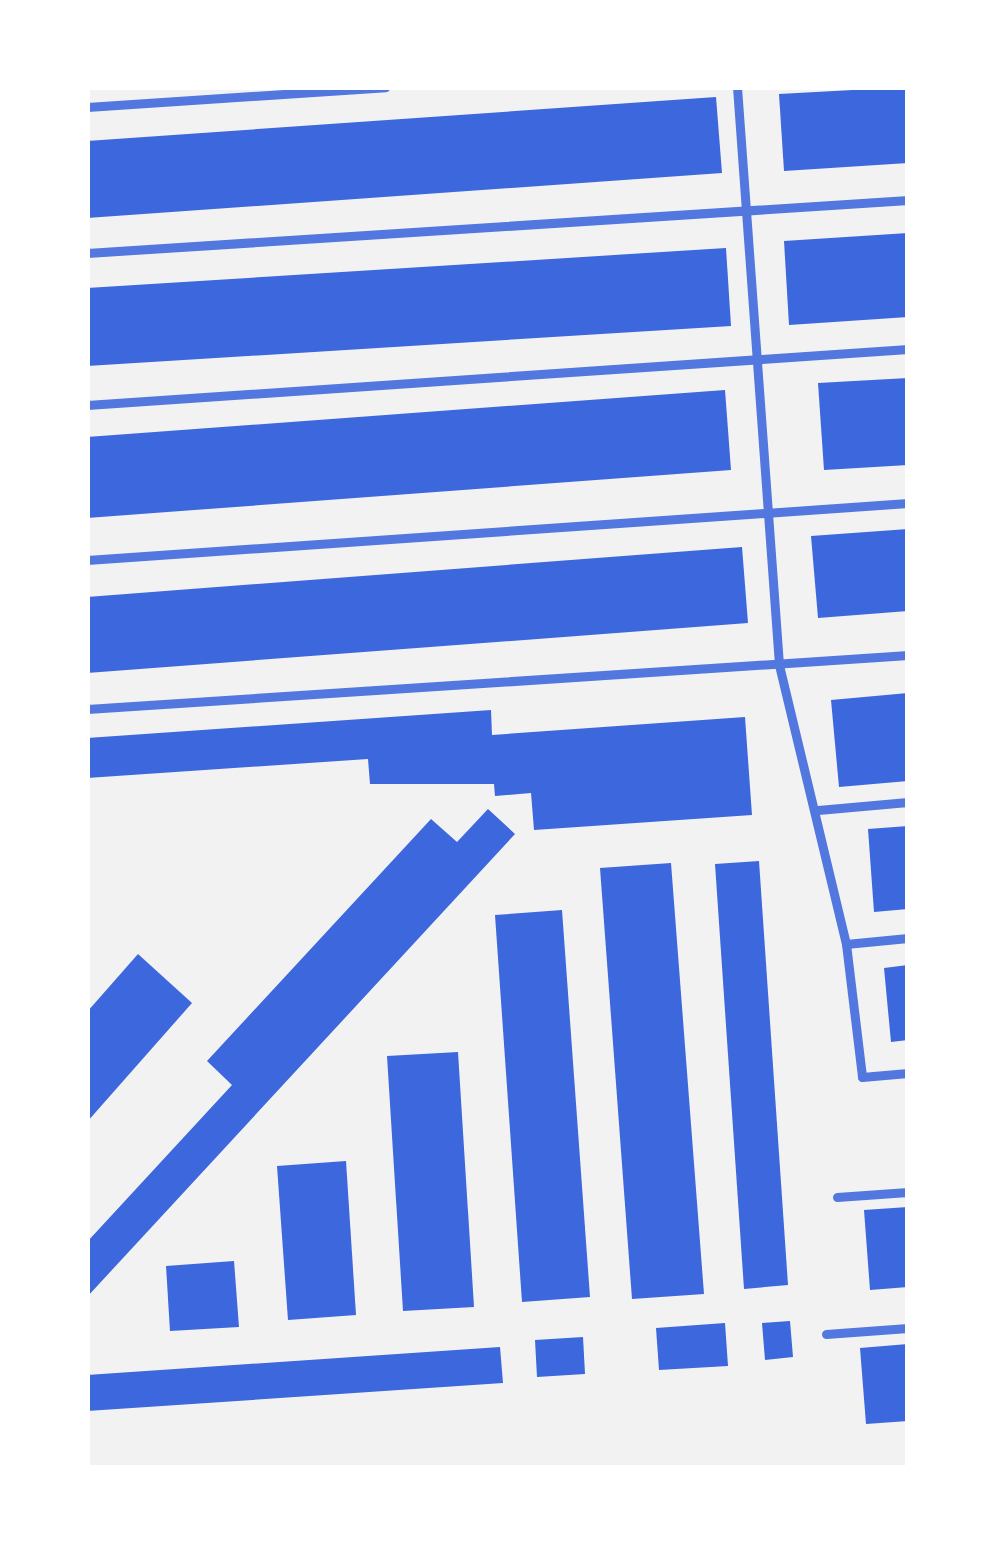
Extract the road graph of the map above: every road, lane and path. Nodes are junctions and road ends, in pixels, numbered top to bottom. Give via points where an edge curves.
1 (385, 87) edge
2 (737, 87) edge
3 (87, 106) edge
4 (908, 200) edge
5 (747, 211) junction
6 (87, 253) edge
7 (908, 349) edge
8 (754, 358) junction
9 (87, 405) edge
10 (908, 503) edge
11 (766, 514) junction
12 (87, 560) edge
13 (908, 655) edge
14 (779, 665) junction
15 (87, 709) edge
16 (908, 802) edge
17 (818, 810) junction
18 (908, 938) edge
19 (846, 944) junction
20 (908, 1073) edge
21 (908, 1192) edge
22 (837, 1197) dead end
23 (908, 1328) edge
24 (826, 1334) dead end

1 - 3 lane
2 - 5 lane
4 - 5 lane
5 - 6 lane
5 - 8 lane
7 - 8 lane
8 - 9 lane
8 - 11 lane
10 - 11 lane
11 - 12 lane
11 - 14 lane
13 - 14 lane
14 - 15 lane
14 - 17 lane
16 - 17 lane
17 - 19 lane
18 - 19 lane
19 - 20 lane via 862,1077
21 - 22 lane
23 - 24 lane

